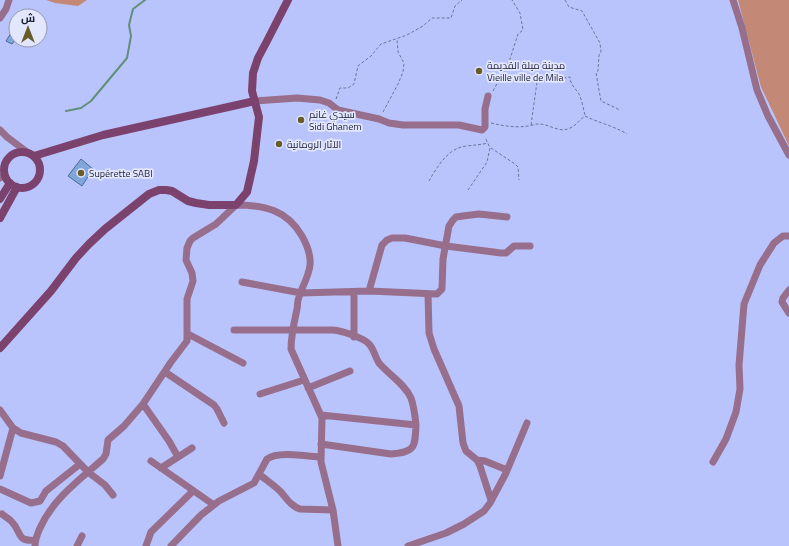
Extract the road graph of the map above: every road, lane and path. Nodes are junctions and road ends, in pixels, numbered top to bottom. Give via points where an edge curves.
1 (9, 0) edge
2 (288, 0) edge
3 (462, 0) edge
4 (512, 0) edge
5 (565, 0) edge
6 (733, 0) edge
7 (0, 18) edge
8 (397, 39) junction
9 (488, 96) joint
10 (255, 101) junction
11 (334, 108) junction
12 (620, 110) dead end
13 (585, 116) junction
14 (380, 119) junction
15 (485, 122) junction
16 (530, 126) junction
17 (481, 129) junction
18 (0, 130) edge
19 (627, 134) dead end
20 (488, 143) junction
21 (490, 148) junction
22 (30, 154) junction
23 (789, 155) edge
24 (3, 176) edge
25 (519, 180) dead end
26 (429, 181) dead end
27 (14, 185) junction
28 (468, 190) dead end
29 (0, 199) edge
30 (236, 205) junction
31 (507, 217) dead end
32 (0, 218) edge
33 (789, 236) edge
34 (446, 246) junction
35 (530, 246) dead end
36 (242, 282) dead end
37 (789, 290) edge
38 (369, 291) junction
39 (354, 292) junction
40 (301, 293) junction
41 (428, 294) junction
42 (789, 313) edge
43 (234, 330) dead end
44 (293, 330) junction
45 (188, 334) junction
46 (354, 337) junction
47 (0, 348) edge
48 (243, 363) dead end
49 (350, 371) dead end
50 (165, 372) junction
51 (304, 380) junction
52 (308, 388) junction
53 (260, 394) dead end
54 (143, 404) junction
55 (0, 410) edge
56 (321, 415) junction
57 (224, 423) dead end
58 (527, 423) dead end
59 (416, 425) junction
60 (13, 428) junction
61 (321, 444) junction
62 (192, 448) dead end
63 (178, 457) junction
64 (320, 457) junction
65 (477, 460) junction
66 (151, 461) dead end
67 (713, 462) dead end
68 (80, 464) junction
69 (161, 468) junction
70 (507, 470) junction
71 (88, 472) junction
72 (259, 474) junction
73 (0, 476) edge
74 (0, 489) edge
75 (193, 491) junction
76 (114, 495) dead end
77 (490, 503) junction
78 (214, 505) junction
79 (333, 510) junction
80 (2, 514) dead end
81 (82, 536) dead end
82 (35, 543) edge
83 (77, 546) edge
84 (146, 546) edge
85 (171, 546) edge
86 (338, 546) edge
87 (408, 546) edge

1 - 7 street
2 - 10 main road via 258,58 253,74 252,91
3 - 8 path via 455,6 451,18 432,18 423,26
4 - 9 path via 520,13 523,30 518,34 508,62 494,90
5 - 12 path via 569,7 582,11 600,43 602,52 599,55 596,73 601,101
6 - 23 street via 757,90
8 - 11 path via 381,44 358,66 354,84 348,88 340,88
8 - 14 path via 398,52 404,63 403,72
9 - 15 street
10 - 11 street via 297,98 320,100
10 - 22 main road
10 - 30 main road via 259,117 254,161 247,192
11 - 14 street via 346,113
13 - 16 path via 570,128 558,130 549,125
13 - 16 path via 582,100 570,77 537,82
13 - 19 path
14 - 17 street via 403,125 459,125
15 - 16 path via 502,126
15 - 17 street via 484,128
17 - 20 path
18 - 22 street
20 - 21 path
20 - 26 path via 465,146 451,152 439,163
21 - 25 path via 518,167
21 - 28 path via 487,162
22 - 24 main road via 19,152 12,155 7,160
22 - 27 main road via 39,161 40,175 31,186 24,188
24 - 27 main road
27 - 29 main road
27 - 32 main road
30 - 40 street via 250,205 277,212 286,217 300,232 310,262
30 - 45 street via 216,224 193,238 187,248 186,260 193,277 187,299
30 - 47 main road via 208,206 188,201 166,190 149,194 104,228
31 - 34 street via 480,214 456,217 449,226
33 - 67 street via 783,236 774,243 760,265 744,304 739,397 726,439
34 - 35 street via 501,253 514,246
34 - 38 street via 405,238 387,240 382,245
34 - 41 street via 442,289 437,294
36 - 40 street
37 - 42 street via 782,302
38 - 39 street
38 - 41 street
39 - 40 street
39 - 46 street
40 - 44 street
41 - 65 street via 429,333 457,398 466,451
43 - 44 street
44 - 46 street via 337,330
44 - 51 street via 291,349
45 - 48 street
45 - 50 street via 184,347
46 - 59 street via 370,344 374,357 407,390
49 - 52 street
50 - 54 street
50 - 57 street via 214,405
51 - 52 street
51 - 53 street
52 - 56 street
54 - 63 street
54 - 71 street via 108,440 103,459
55 - 60 street
56 - 59 street
56 - 61 street
58 - 70 street
59 - 61 street via 413,447 402,453 391,454
60 - 68 street via 56,442
60 - 73 street
61 - 64 street
62 - 63 street
63 - 69 street
64 - 72 street via 274,455 267,458
64 - 79 street
65 - 70 street
65 - 77 street via 490,496
66 - 69 street
68 - 71 street
68 - 74 street via 46,491 40,501 31,503
69 - 75 street
70 - 77 street
71 - 76 street
71 - 82 street via 57,501 41,525
72 - 78 street via 254,483
72 - 79 street via 295,507
75 - 78 street
75 - 84 street via 151,532
77 - 87 street via 484,511 453,529
78 - 85 street
79 - 86 street
80 - 82 street via 13,522 21,538
81 - 83 street

